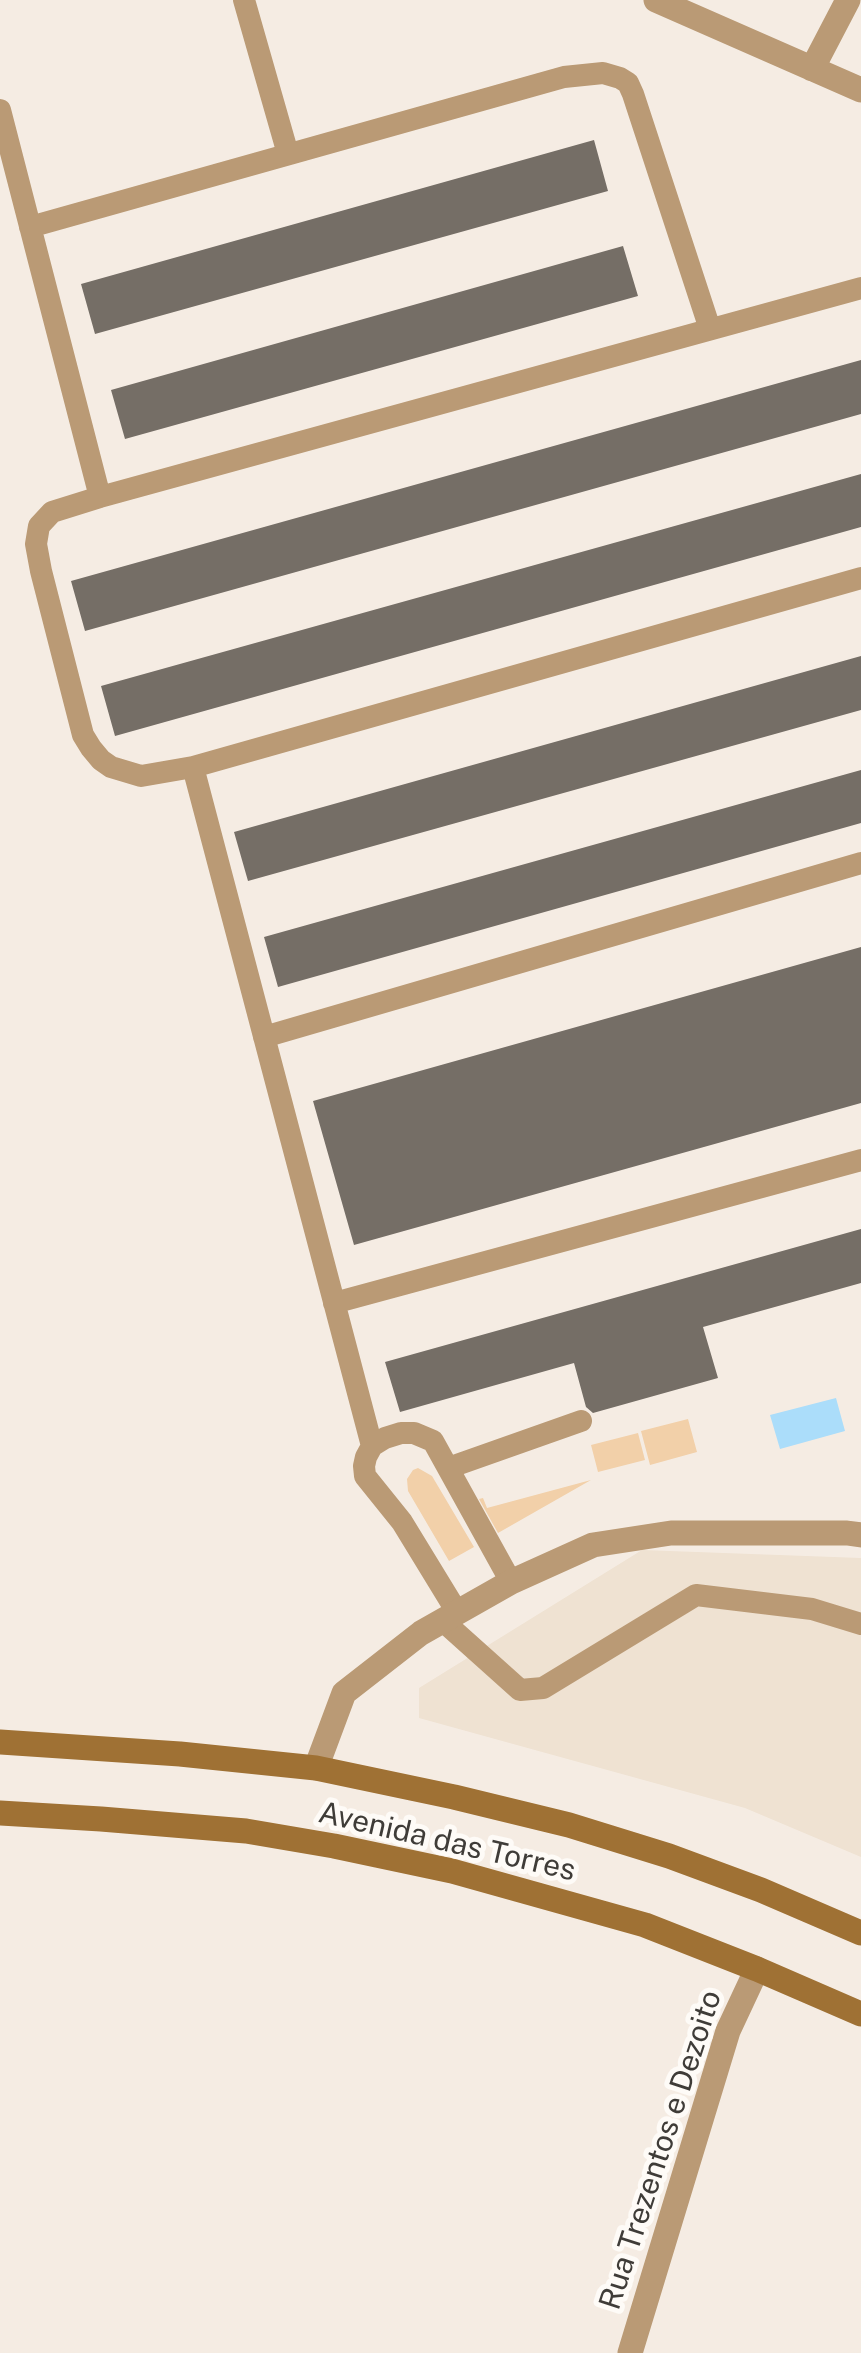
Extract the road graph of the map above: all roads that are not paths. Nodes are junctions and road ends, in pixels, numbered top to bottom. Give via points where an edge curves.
1 (244, 0) edge
2 (656, 0) edge
3 (848, 0) edge
4 (812, 69) junction
5 (861, 90) edge
6 (0, 110) edge
7 (288, 154) junction
8 (30, 228) junction
9 (861, 288) edge
10 (710, 328) junction
11 (100, 497) junction
12 (861, 578) edge
13 (193, 766) junction
14 (861, 863) edge
15 (264, 1038) junction
16 (861, 1160) edge
17 (334, 1303) junction
18 (581, 1421) dead end
19 (372, 1446) junction
20 (448, 1468) junction
21 (861, 1535) edge
22 (510, 1582) junction
23 (450, 1616) junction
24 (861, 1624) edge
25 (0, 1742) edge
26 (316, 1768) junction
27 (0, 1813) edge
28 (861, 1933) edge
29 (757, 1969) junction
30 (861, 2014) edge
31 (630, 2353) edge

1 - 7 lane
2 - 4 street
3 - 4 street
4 - 5 street
6 - 8 lane
7 - 8 lane
7 - 10 lane via 564,77 620,78 634,94
8 - 11 lane
9 - 10 lane
10 - 11 lane
11 - 13 lane via 52,512 39,526 36,544 83,735 101,760 129,774
12 - 13 lane
13 - 15 lane
14 - 15 lane
15 - 17 lane
16 - 17 lane
17 - 19 lane
18 - 20 lane
19 - 20 lane via 414,1433 434,1441
19 - 23 lane via 365,1476 402,1522
20 - 22 lane
21 - 22 street via 671,1532 593,1545
22 - 23 street
23 - 24 lane via 520,1690 543,1688 696,1595 812,1609
23 - 26 street via 344,1693
25 - 26 main road, Avenida das Torres
26 - 28 main road, Avenida das Torres via 569,1825 761,1890
27 - 29 main road, Avenida das Torres via 246,1831 334,1846 645,1925
29 - 30 main road, Avenida das Torres
29 - 31 street, Rua Trezentos e Dezoito via 728,2031

